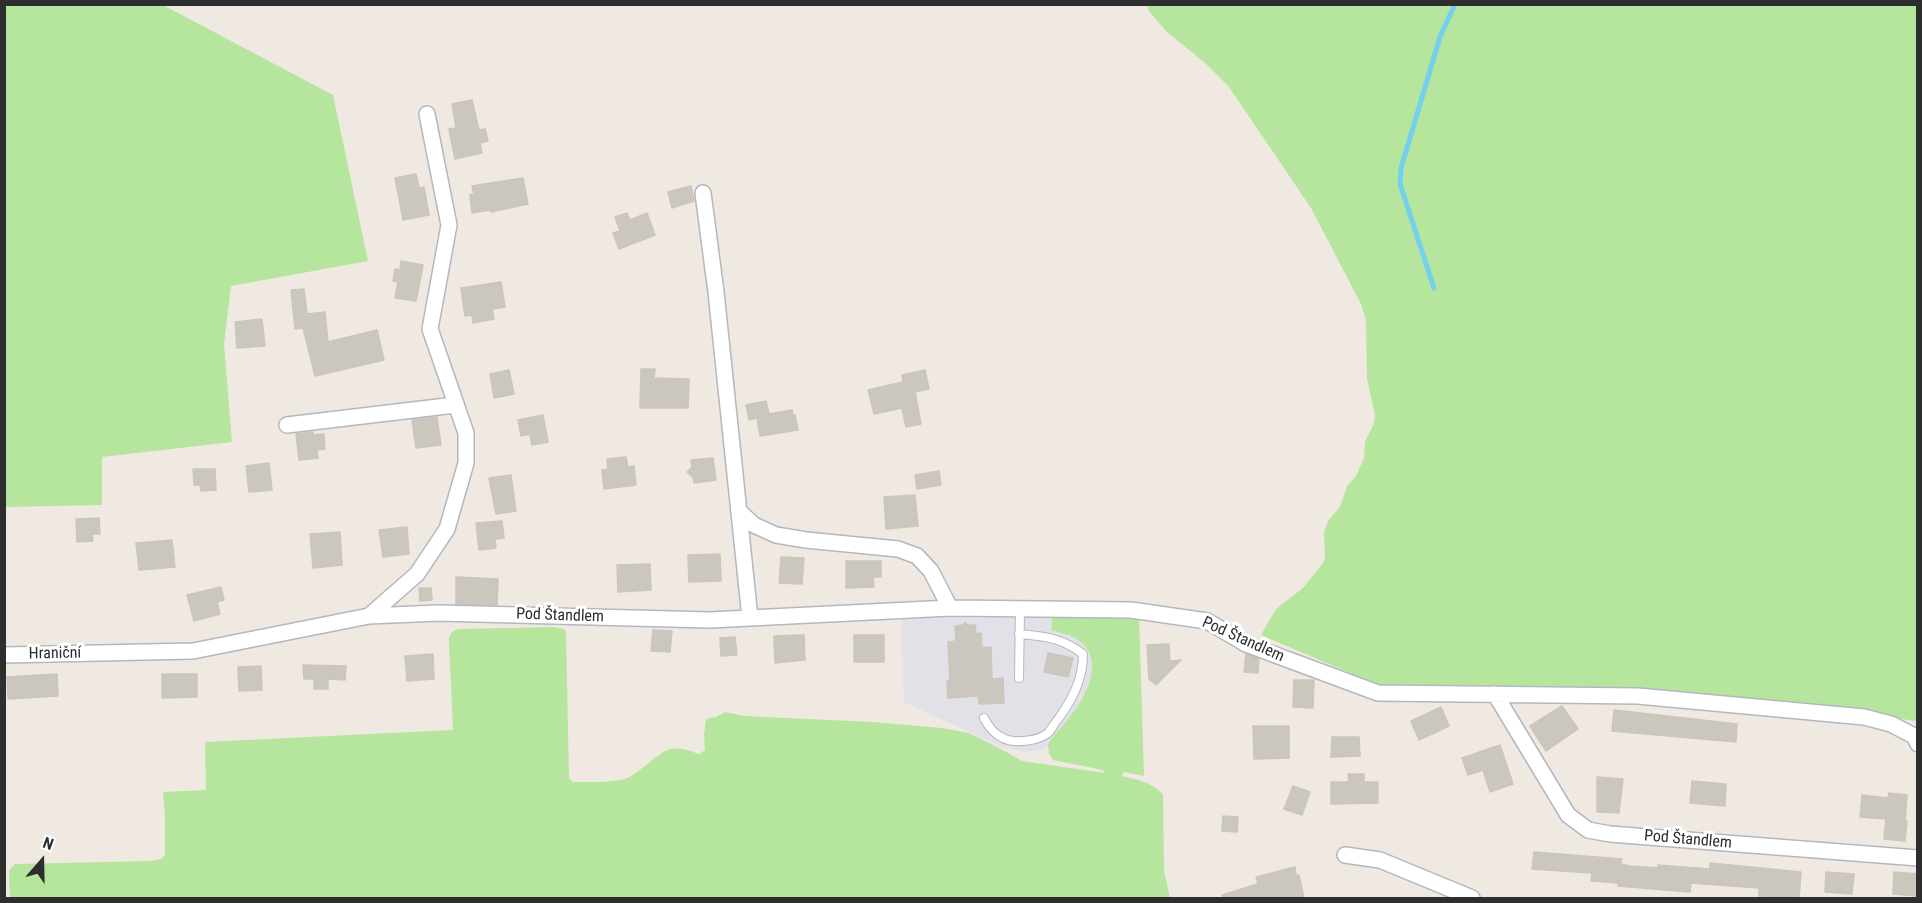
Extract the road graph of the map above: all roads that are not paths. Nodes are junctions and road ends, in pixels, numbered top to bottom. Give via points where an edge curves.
1 (427, 114) dead end
2 (703, 193) dead end
3 (455, 405) junction
4 (287, 425) dead end
5 (740, 512) junction
6 (950, 608) junction
7 (1020, 609) junction
8 (369, 616) junction
9 (750, 618) junction
10 (1019, 634) junction
11 (106, 653) joint
12 (4, 655) edge
13 (1019, 678) dead end
14 (1495, 694) junction
15 (984, 717) dead end
16 (1917, 744) edge
17 (1345, 855) dead end
18 (1917, 858) edge
19 (1472, 898) edge

1 - 3 street, Pod Štandlem via 449,225 430,329
2 - 5 street
3 - 4 street
3 - 8 street, Pod Štandlem via 466,433 466,463 447,529 417,574
5 - 6 street via 754,525 776,535 898,549 917,556 931,571
5 - 9 street
6 - 7 street, Pod Štandlem
6 - 9 street, Pod Štandlem
7 - 10 lane
7 - 14 street, Pod Štandlem via 1131,610 1207,621 1246,644 1378,693
8 - 9 street, Pod Štandlem via 438,613
8 - 11 street, Pod Štandlem via 193,651
10 - 13 lane
10 - 15 lane via 1049,637 1083,654 1083,670 1073,698 1047,733 1036,739 1002,738 988,727
11 - 12 street, Hraniční
14 - 16 street, Pod Štandlem via 1638,696 1864,717 1891,724 1914,736
14 - 18 street, Pod Štandlem via 1568,815 1588,830
17 - 19 street via 1380,860

